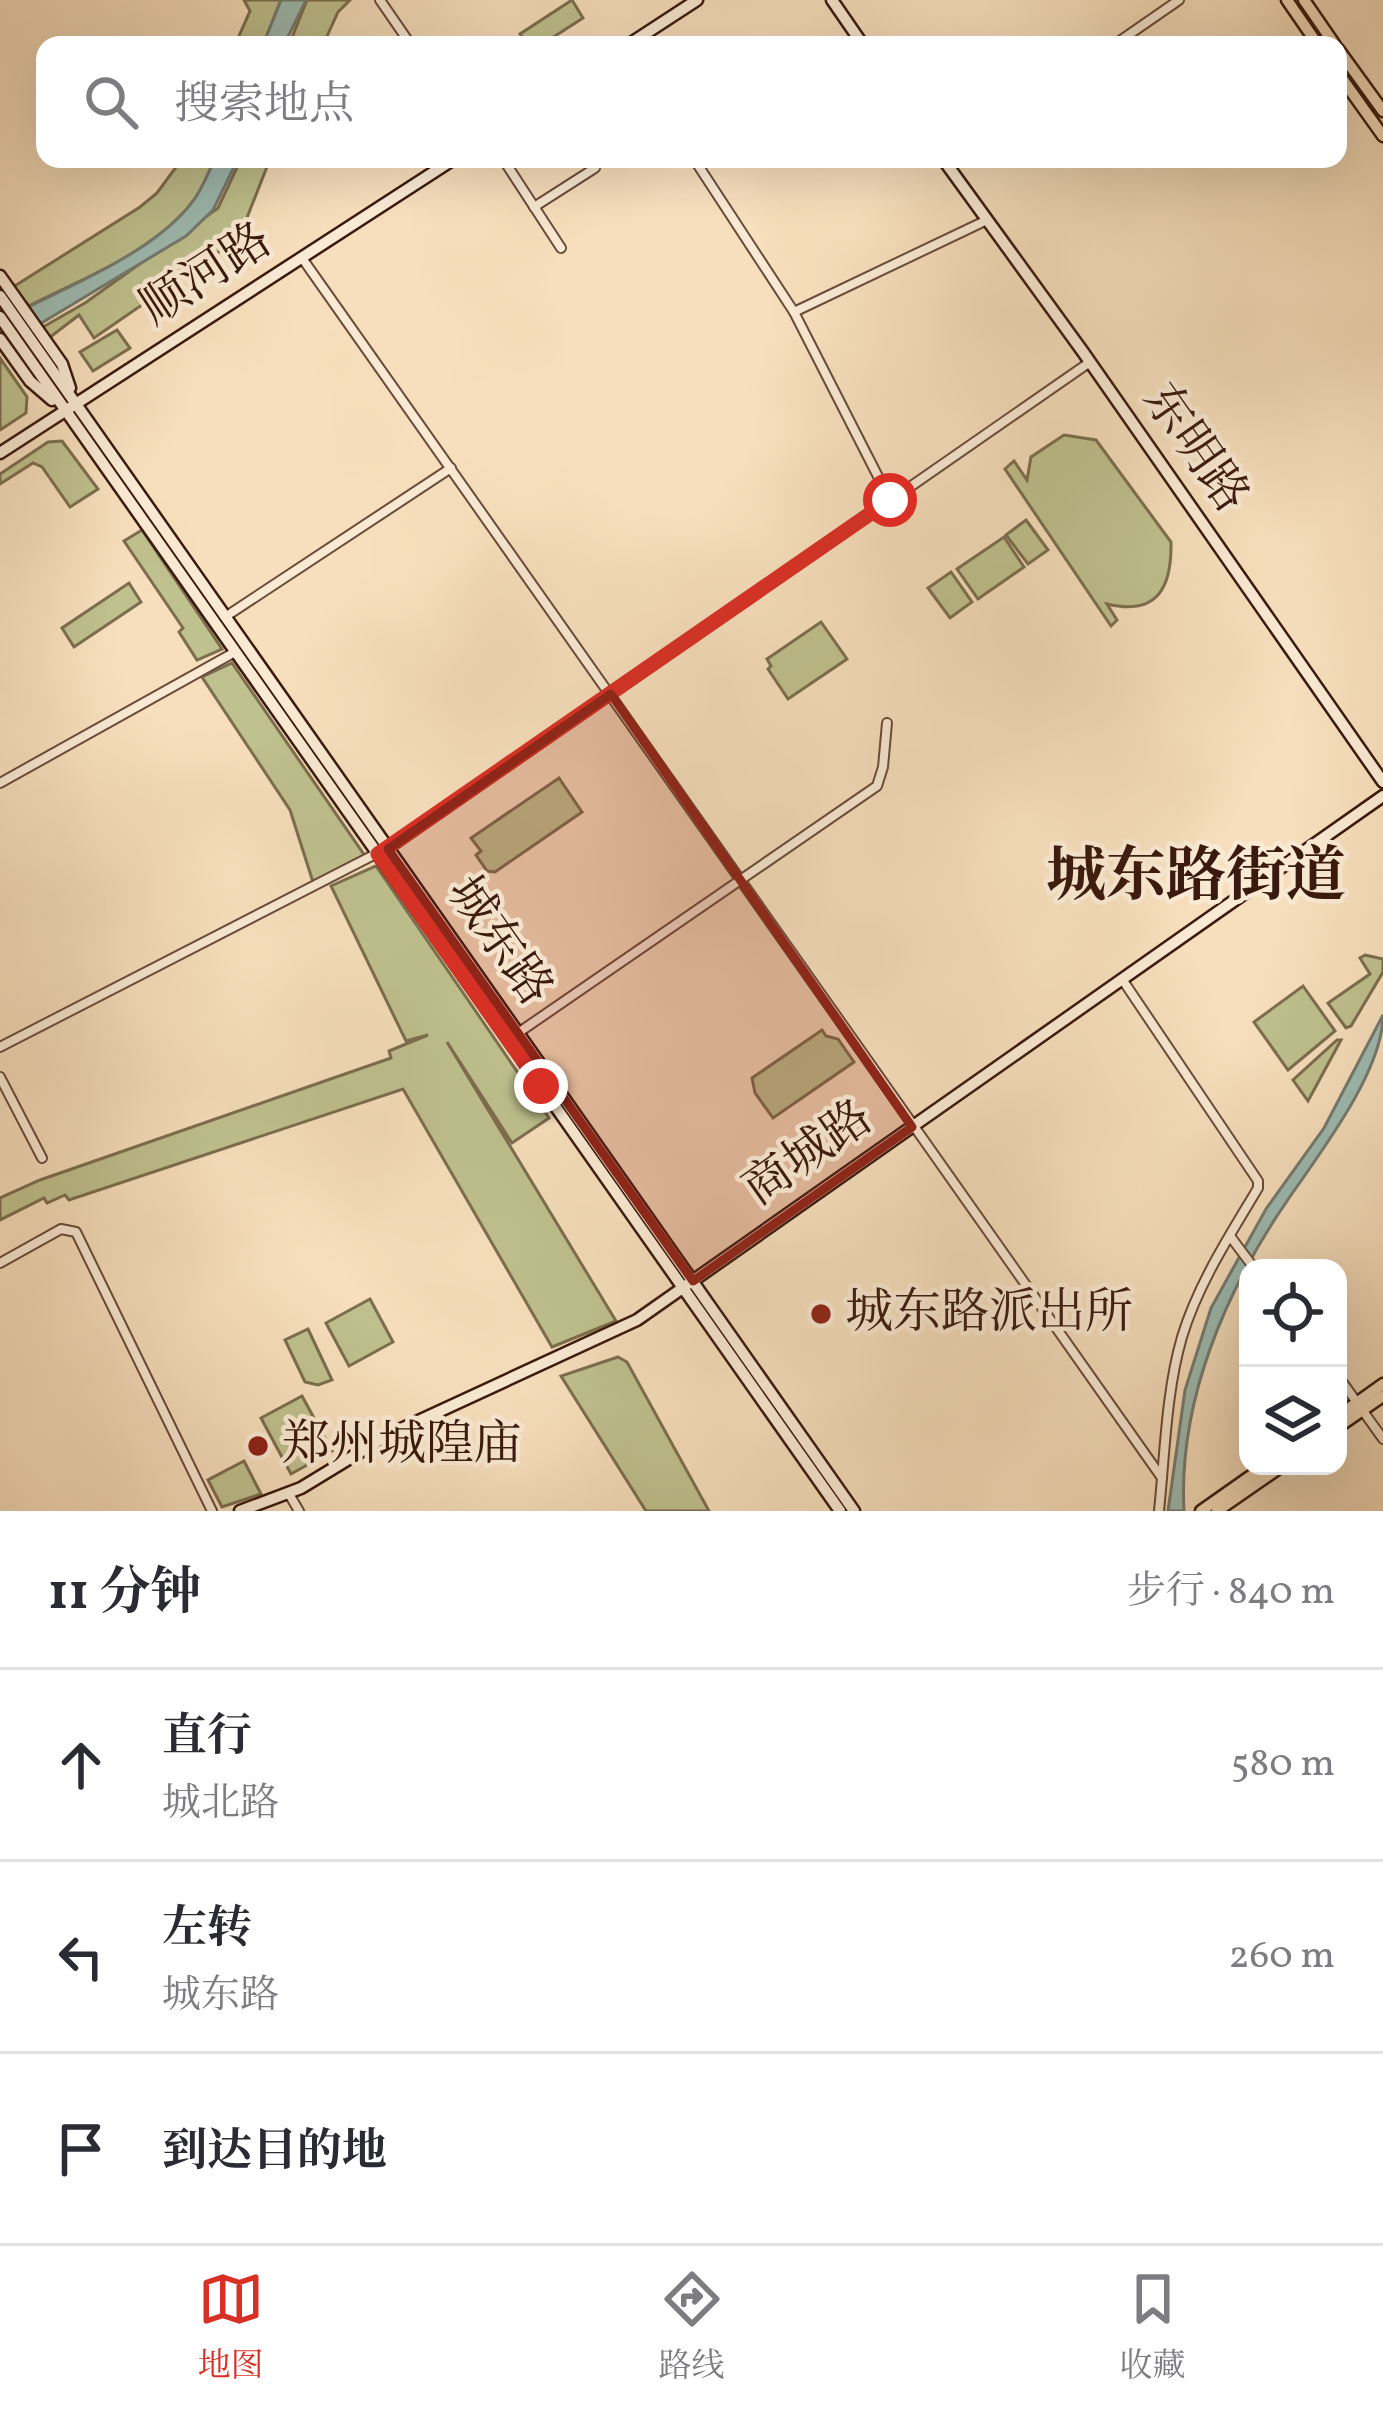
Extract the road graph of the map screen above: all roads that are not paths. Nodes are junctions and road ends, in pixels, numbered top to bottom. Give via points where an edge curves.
1 (380, 0) edge
2 (698, 0) edge
3 (832, 0) edge
4 (1179, 0) edge
5 (1287, 0) edge
6 (1304, 0) edge
7 (405, 36) edge
8 (642, 36) edge
9 (857, 36) edge
10 (1127, 36) edge
11 (1312, 36) edge
12 (1329, 36) edge
13 (1347, 62) edge
14 (1347, 86) edge
15 (1383, 112) edge
16 (1383, 136) edge
17 (440, 168) edge
18 (509, 168) edge
19 (593, 168) edge
20 (700, 168) edge
21 (951, 168) edge
22 (534, 207) junction
23 (988, 220) junction
24 (561, 248) dead end
25 (302, 258) junction
26 (0, 276) edge
27 (0, 296) edge
28 (9, 310) edge
29 (794, 312) junction
30 (0, 339) edge
31 (26, 343) junction
32 (1090, 362) junction
33 (72, 406) junction
34 (0, 453) edge
35 (451, 468) junction
36 (890, 500) junction
37 (226, 617) junction
38 (235, 652) junction
39 (611, 694) junction
40 (887, 723) dead end
41 (1383, 782) edge
42 (0, 783) edge
43 (1383, 796) edge
44 (383, 851) junction
45 (740, 880) junction
46 (1122, 979) junction
47 (518, 1033) junction
48 (0, 1047) edge
49 (0, 1077) edge
50 (912, 1126) junction
51 (42, 1159) dead end
52 (1230, 1236) junction
53 (1247, 1259) edge
54 (0, 1263) edge
55 (688, 1284) junction
56 (1383, 1384) edge
57 (1347, 1388) edge
58 (1383, 1396) edge
59 (1360, 1406) junction
60 (1347, 1412) edge
61 (1347, 1418) edge
62 (1383, 1439) edge
63 (1252, 1475) edge
64 (1269, 1475) edge
65 (1162, 1478) junction
66 (289, 1494) junction
67 (212, 1511) edge
68 (241, 1511) edge
69 (299, 1511) edge
70 (840, 1511) edge
71 (854, 1511) edge
72 (1159, 1511) edge
73 (1201, 1511) edge
74 (1217, 1511) edge

1 - 7 street
2 - 8 street
3 - 9 street
4 - 10 street
5 - 11 main road
6 - 12 main road
13 - 15 main road
14 - 16 main road
17 - 25 street, 顺河路
18 - 22 street
19 - 22 street
20 - 29 street
21 - 23 street, 东明路
22 - 24 street
23 - 29 street
23 - 32 street, 东明路
25 - 33 street, 顺河路
25 - 35 street
26 - 28 street
27 - 28 street, 城东路
28 - 31 street, 城东路
28 - 31 street
29 - 36 street
30 - 31 street
31 - 33 street, 城东路
31 - 33 street via 62,364
32 - 36 street
32 - 41 street, 东明路
33 - 34 street, 顺河路
33 - 37 street, 城东路
33 - 38 street, 城东路
35 - 37 street
35 - 39 street
36 - 39 street
37 - 44 street, 城东路
38 - 42 street
38 - 44 street, 城东路
39 - 44 street
39 - 45 street
40 - 45 street via 877,786
43 - 46 street, 商城路
44 - 47 street, 城东路
44 - 48 street
44 - 55 street, 城东路
45 - 47 street
45 - 50 street
46 - 50 street, 商城路
46 - 52 street via 1258,1181
47 - 55 street, 城东路
49 - 51 street
50 - 55 street, 商城路
50 - 65 street
52 - 53 street
52 - 65 street via 1182,1336
54 - 67 street via 61,1228 76,1232
55 - 66 street, 商城路 via 608,1336 388,1435
55 - 70 street, 城东路
55 - 71 street, 城东路
56 - 59 main road
57 - 59 street
58 - 59 main road
59 - 60 main road
59 - 61 main road
59 - 62 street
63 - 73 main road
64 - 74 main road
65 - 72 street
66 - 68 street, 商城路
66 - 69 street

